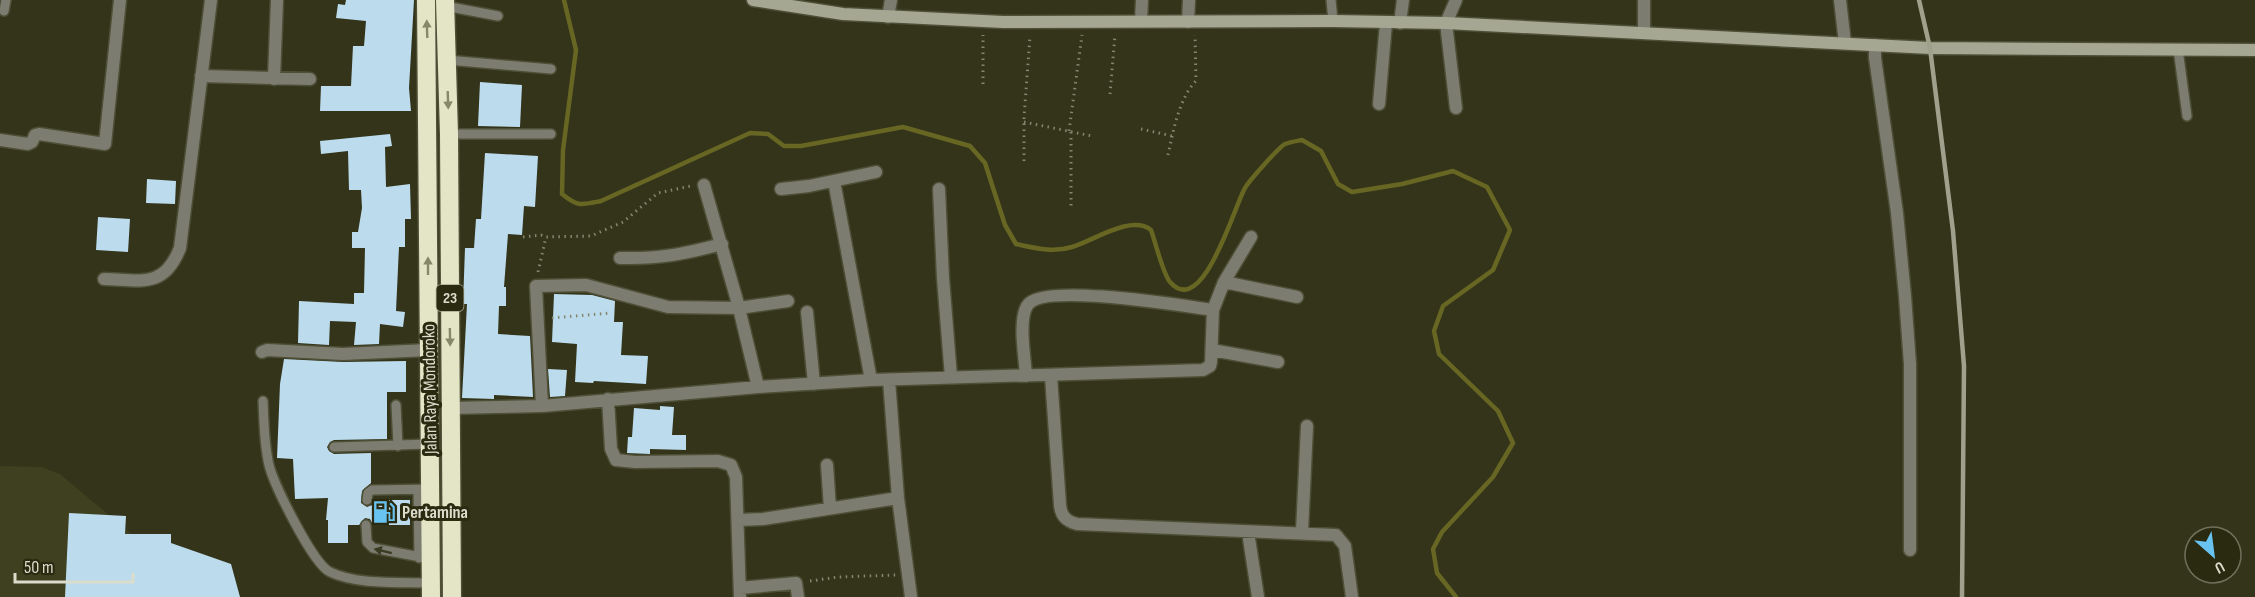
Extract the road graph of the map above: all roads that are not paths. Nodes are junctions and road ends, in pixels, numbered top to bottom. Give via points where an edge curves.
1 (6, 0) edge
2 (120, 0) edge
3 (211, 0) edge
4 (277, 0) edge
5 (426, 0) edge
6 (753, 0) edge
7 (891, 0) edge
8 (1142, 0) edge
9 (1189, 0) edge
10 (1331, 0) edge
11 (1402, 0) edge
12 (1456, 0) edge
13 (1644, 0) edge
14 (1840, 0) edge
15 (777, 2) edge
16 (445, 3) edge
17 (4, 11) dead end
18 (498, 16) dead end
19 (888, 17) junction
20 (1141, 21) junction
21 (1191, 21) junction
22 (1333, 21) junction
23 (1386, 22) junction
24 (1400, 23) junction
25 (1446, 23) junction
26 (1644, 32) junction
27 (1845, 43) junction
28 (1875, 45) junction
29 (2178, 49) junction
30 (2255, 50) edge
31 (447, 60) junction
32 (551, 69) dead end
33 (201, 76) junction
34 (274, 78) junction
35 (310, 79) dead end
36 (1379, 104) dead end
37 (1456, 108) dead end
38 (2187, 116) dead end
39 (448, 134) junction
40 (551, 134) dead end
41 (0, 140) edge
42 (876, 172) dead end
43 (834, 181) junction
44 (704, 185) road end
45 (781, 189) dead end
46 (939, 189) dead end
47 (1251, 237) dead end
48 (722, 244) junction
49 (620, 258) dead end
50 (104, 279) dead end
51 (1224, 282) junction
52 (1297, 297) dead end
53 (788, 301) dead end
54 (739, 308) junction
55 (1213, 310) junction
56 (807, 312) dead end
57 (428, 350) junction
58 (1212, 350) junction
59 (262, 352) dead end
60 (1278, 362) dead end
61 (1026, 375) junction
62 (1051, 376) junction
63 (951, 377) junction
64 (872, 380) junction
65 (888, 380) junction
66 (814, 384) junction
67 (758, 387) junction
68 (608, 399) junction
69 (263, 400) dead end
70 (396, 405) dead end
71 (542, 406) junction
72 (451, 408) junction
73 (1307, 426) dead end
74 (398, 446) junction
75 (334, 447) dead end
76 (429, 451) junction
77 (452, 458) junction
78 (827, 465) dead end
79 (424, 490) junction
80 (898, 498) junction
81 (367, 500) dead end
82 (830, 508) junction
83 (738, 520) junction
84 (366, 525) dead end
85 (1248, 532) junction
86 (1302, 532) junction
87 (1910, 550) dead end
88 (425, 558) junction
89 (453, 560) junction
90 (431, 590) edge
91 (740, 592) edge
92 (452, 597) edge
93 (798, 597) edge
94 (911, 597) edge
95 (1258, 597) edge
96 (1352, 597) edge

1 - 17 lane
2 - 41 street via 105,149 39,134 28,144
3 - 33 street
4 - 34 street
57 -> 5 highway, Jalan Raya Mondoroko / 23
6 - 15 street
7 - 19 street
8 - 20 street
9 - 21 street
10 - 22 lane
11 - 24 street
12 - 25 street
13 - 26 street
14 - 27 street
15 - 19 street via 843,14
16 - 18 lane
16 - 31 highway, Jalan Raya Mondoroko / 23
19 - 20 street
20 - 21 street
21 - 22 street
22 - 23 street
23 - 24 street
23 - 36 street
24 - 25 street
25 - 26 street
25 - 37 street
26 - 27 street
27 - 28 street
28 - 29 street
28 - 87 street via 1899,222 1910,364
29 - 30 street
29 - 38 lane
31 - 32 lane
31 -> 39 highway, Jalan Raya Mondoroko / 23
33 - 34 street
33 - 50 street via 183,235 176,259 160,277
34 - 35 street
39 - 40 lane
39 -> 72 highway, Jalan Raya Mondoroko / 23
42 - 43 street
43 - 45 street
43 - 64 street
44 - 48 street
46 - 63 street
47 - 51 street
48 - 49 street via 653,259
48 - 54 street
51 - 52 street
51 - 55 street
53 - 54 street
54 - 67 street
54 - 71 street via 668,307 586,285 536,286
55 - 58 street
55 - 61 street via 1065,294 1035,298 1024,316
56 - 66 street
57 - 59 street
57 - 76 highway, Jalan Raya Mondoroko / 23
58 - 60 street
58 - 62 street via 1210,366 1198,371
61 - 62 street
61 - 63 street
62 - 85 street via 1060,505 1067,520 1077,524
63 - 65 street
64 - 65 street
64 - 66 street
65 - 80 street
66 - 67 street
67 - 68 street
68 - 71 street
68 - 83 street via 611,449 616,460 728,463 736,477
69 - 90 lane via 269,467 313,556 327,571 346,579
70 - 74 lane
71 - 72 street
72 - 77 highway, Jalan Raya Mondoroko / 23
73 - 86 street
74 - 75 lane
74 - 76 lane
76 - 77 highway
76 - 79 highway, Jalan Raya Mondoroko / 23
77 - 89 highway, Jalan Raya Mondoroko / 23
78 - 82 street
79 - 81 lane via 371,491
79 - 88 highway, Jalan Raya Mondoroko / 23
80 - 82 street
80 - 94 street
82 - 83 street
83 - 91 street
88 -> 84 lane via 369,546
85 - 86 street
85 - 95 street
86 - 96 street via 1340,537 1345,546
88 - 89 highway
88 - 90 highway, Jalan Raya Mondoroko / 23
89 - 92 highway, Jalan Raya Mondoroko / 23
91 - 93 street via 796,583

